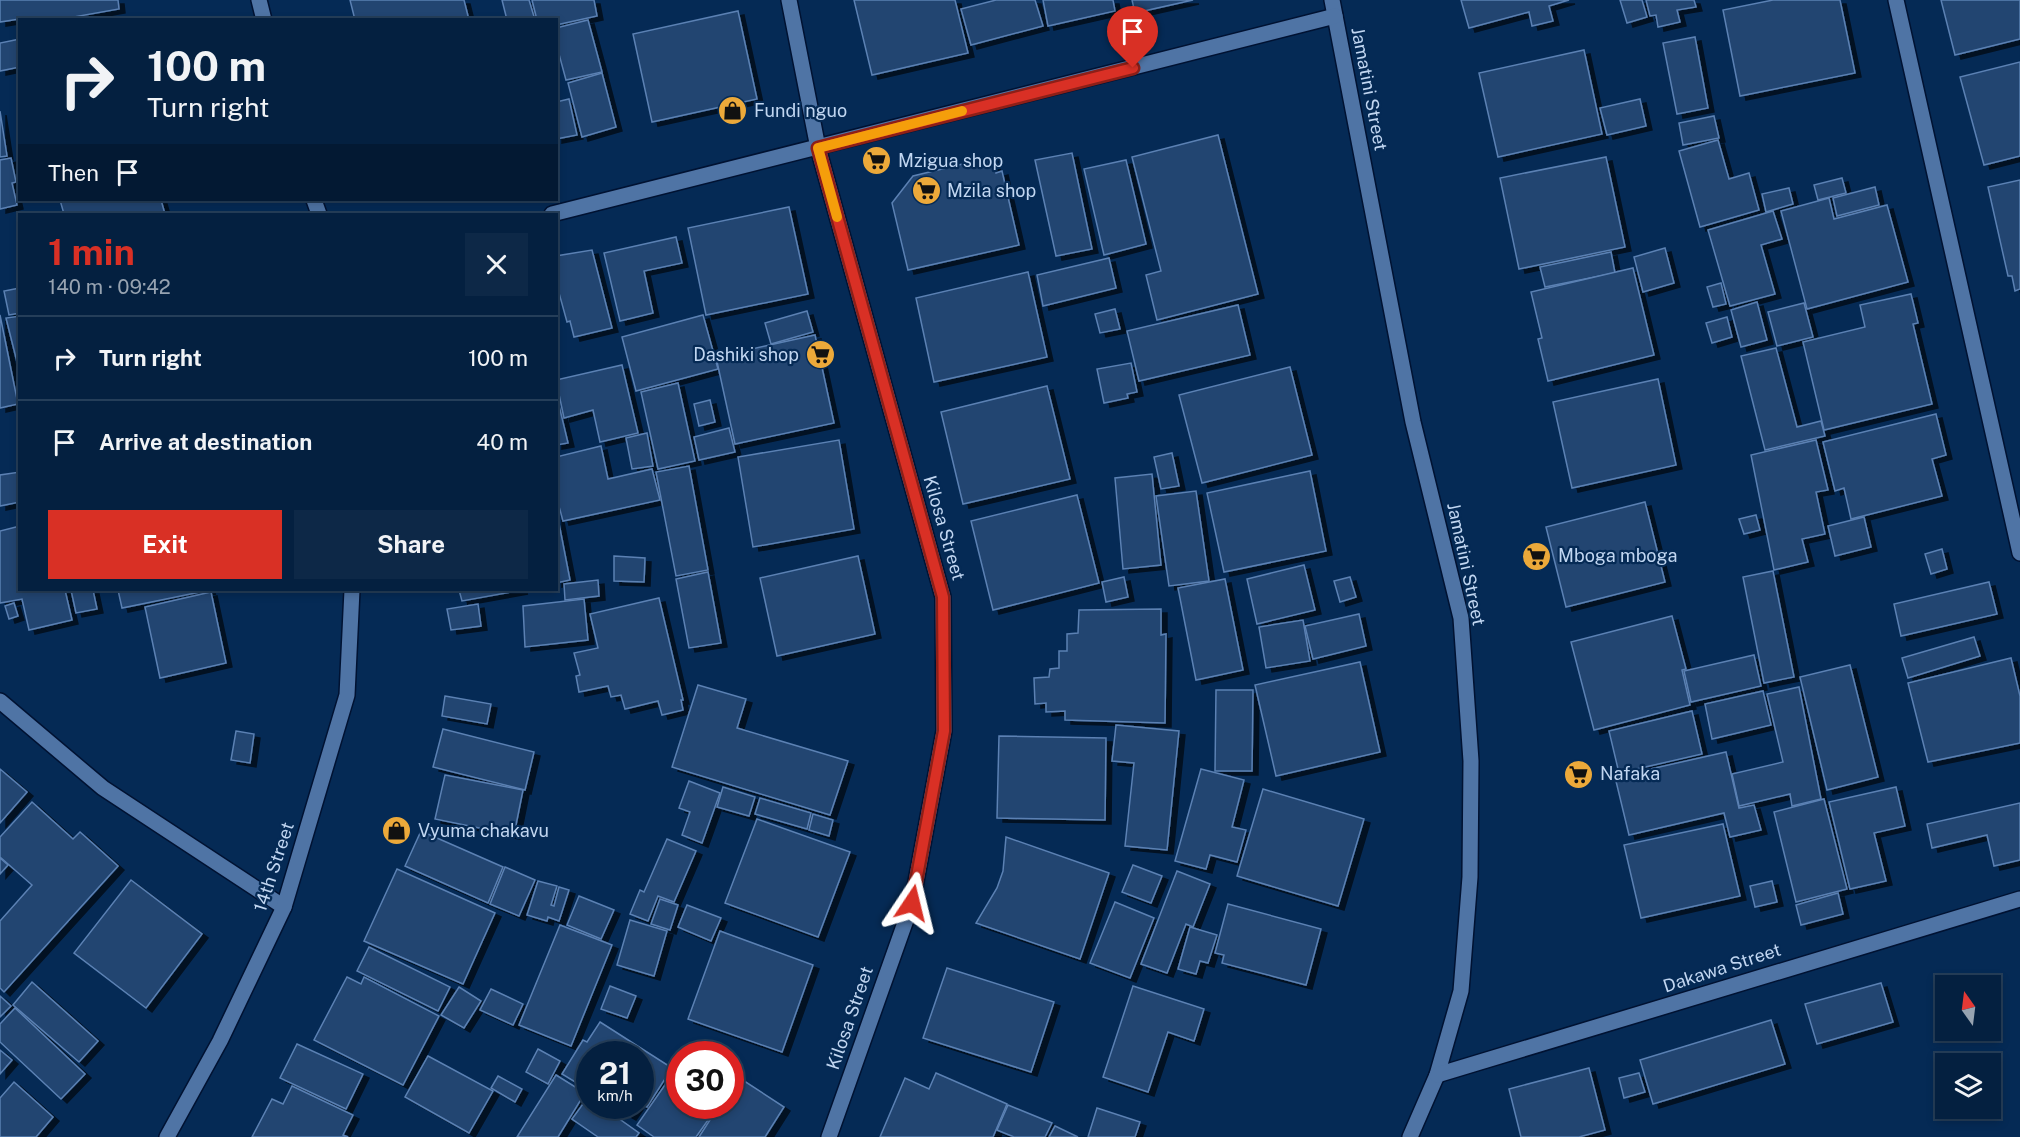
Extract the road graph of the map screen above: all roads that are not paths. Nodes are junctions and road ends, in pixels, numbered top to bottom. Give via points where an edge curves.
1 (259, 0) edge
2 (789, 0) edge
3 (1332, 0) edge
4 (1896, 0) edge
5 (1335, 16) junction
6 (264, 18) edge
7 (818, 148) junction
8 (556, 213) edge
9 (2020, 553) edge
10 (352, 591) edge
11 (0, 701) edge
12 (2020, 899) edge
13 (284, 907) junction
14 (1437, 1075) junction
15 (167, 1137) edge
16 (829, 1137) edge
17 (1410, 1137) edge

1 - 6 street
2 - 7 street, Kilosa Street
3 - 5 street, Jamatini Street
4 - 9 street
5 - 7 street
5 - 14 street, Jamatini Street via 1413,422 1461,618 1471,761 1470,877 1461,991
7 - 8 street
7 - 16 street, Kilosa Street via 943,597 944,731 912,903
10 - 13 street, 14th Street via 348,695
11 - 13 street via 103,788
12 - 14 street, Dakawa Street
13 - 15 street, 14th Street via 220,1041
14 - 17 street, Jamatini Street

